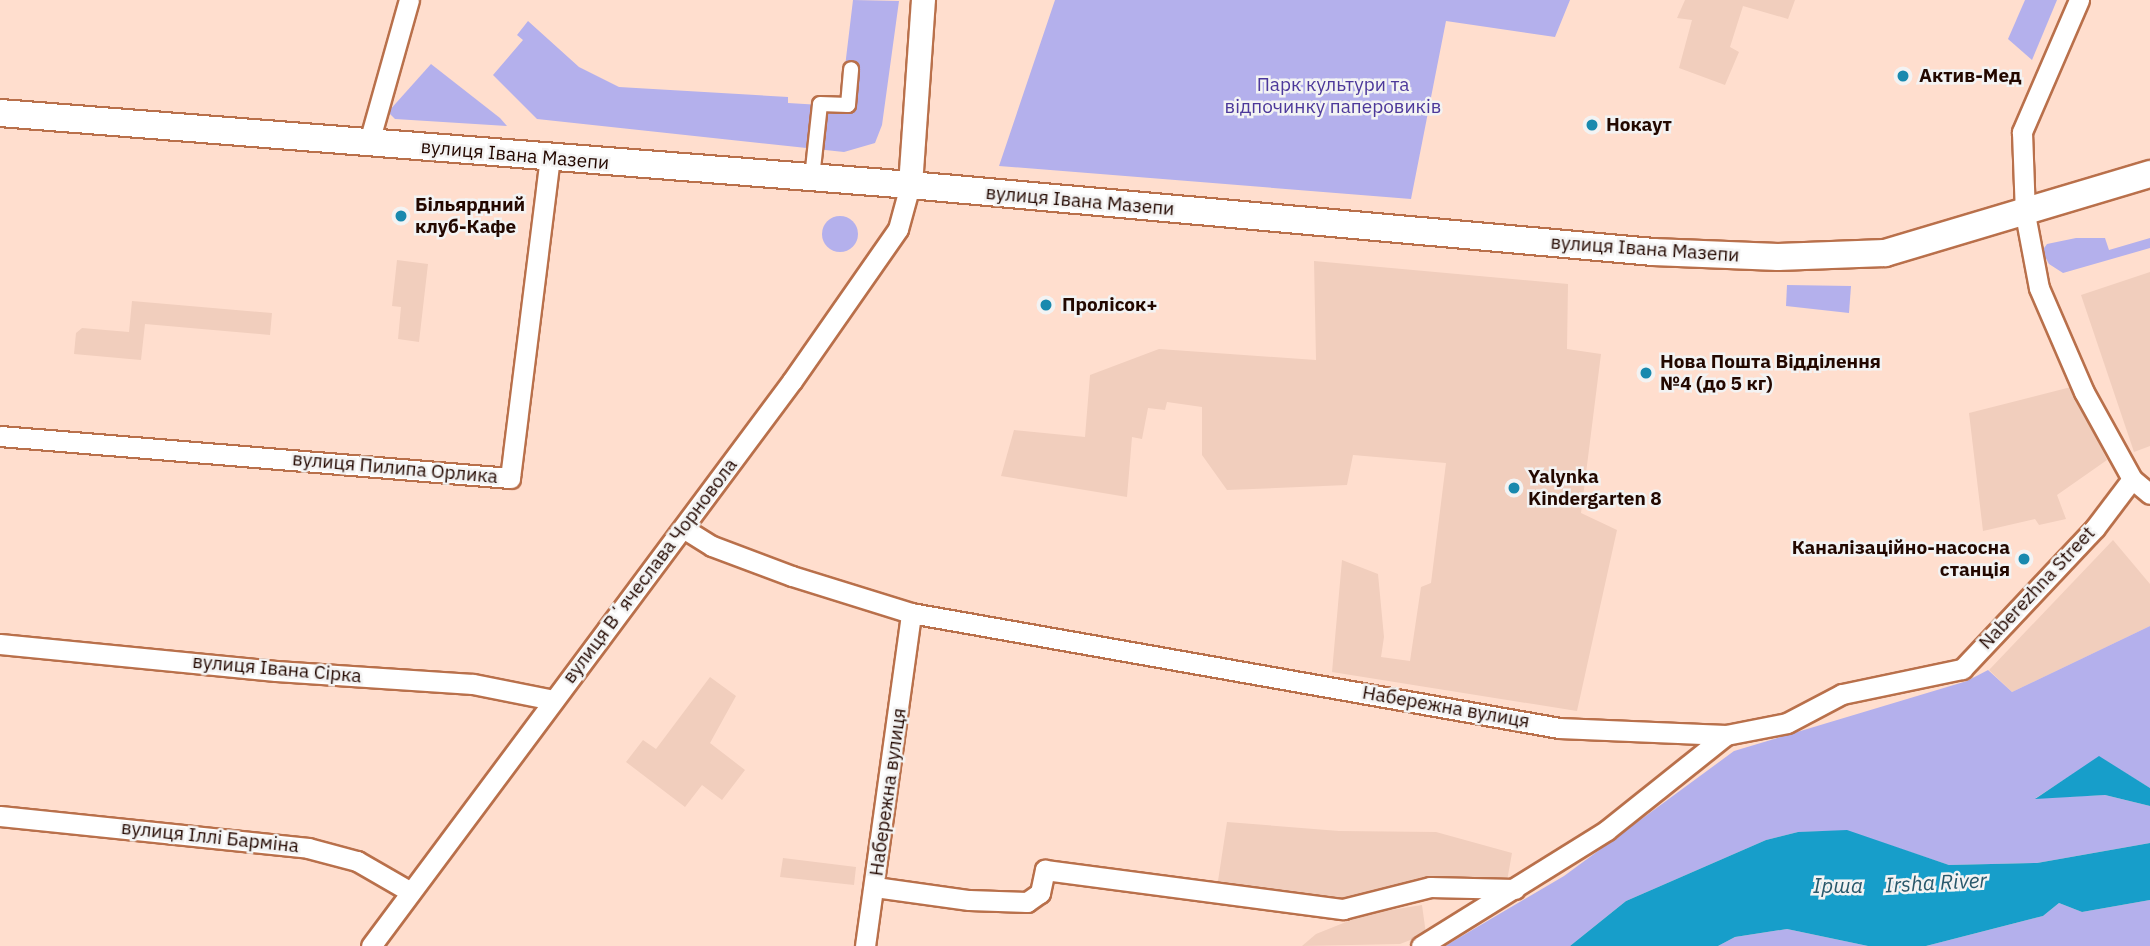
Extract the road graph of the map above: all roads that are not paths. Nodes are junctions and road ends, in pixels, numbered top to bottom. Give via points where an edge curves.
1 (409, 0) edge
2 (923, 0) edge
3 (2079, 0) edge
4 (851, 69) dead end
5 (0, 113) edge
6 (369, 142) junction
7 (550, 158) junction
8 (2150, 174) edge
9 (812, 178) junction
10 (909, 185) junction
11 (2025, 214) junction
12 (0, 436) edge
13 (2132, 479) junction
14 (2150, 494) edge
15 (683, 528) junction
16 (911, 613) junction
17 (0, 644) edge
18 (553, 700) junction
19 (1726, 735) junction
20 (0, 816) edge
21 (875, 887) junction
22 (1516, 889) junction
23 (411, 892) junction
24 (370, 946) edge
25 (865, 946) edge
26 (1421, 946) edge

1 - 6 street
2 - 10 street
3 - 11 street via 2022,132
4 - 9 street via 848,105 820,104
5 - 6 main road, вулиця Івана Мазепи
6 - 7 main road, вулиця Івана Мазепи
7 - 9 main road, вулиця Івана Мазепи
7 - 12 street, вулиця Пилипа Орлика via 510,478
8 - 11 main road, вулиця Івана Мазепи
9 - 10 main road, вулиця Івана Мазепи
10 - 11 main road, вулиця Івана Мазепи via 1639,250 1778,257 1885,253
10 - 15 street, вулиця Вʼячеслава Чорновола via 898,229
11 - 13 street via 2039,288 2084,391
13 - 14 street
13 - 19 street, Naberezhna Street via 2095,528 1962,669 1842,694 1787,723
15 - 16 street, Набережна вулиця via 712,546
15 - 18 street, вулиця Вʼячеслава Чорновола
16 - 19 street, Набережна вулиця via 1559,728
16 - 21 street, Набережна вулиця
17 - 18 street, вулиця Івана Сірка via 276,671 473,684
18 - 23 street, вулиця Вʼячеслава Чорновола
19 - 22 street via 1607,830
20 - 23 street, вулиця Іллі Барміна via 308,848 374,868
21 - 22 street, Набережна вулиця via 969,900 1027,902 1040,892 1045,870 1343,909 1430,887
21 - 25 street, Набережна вулиця
22 - 26 street
23 - 24 street, вулиця Вʼячеслава Чорновола

